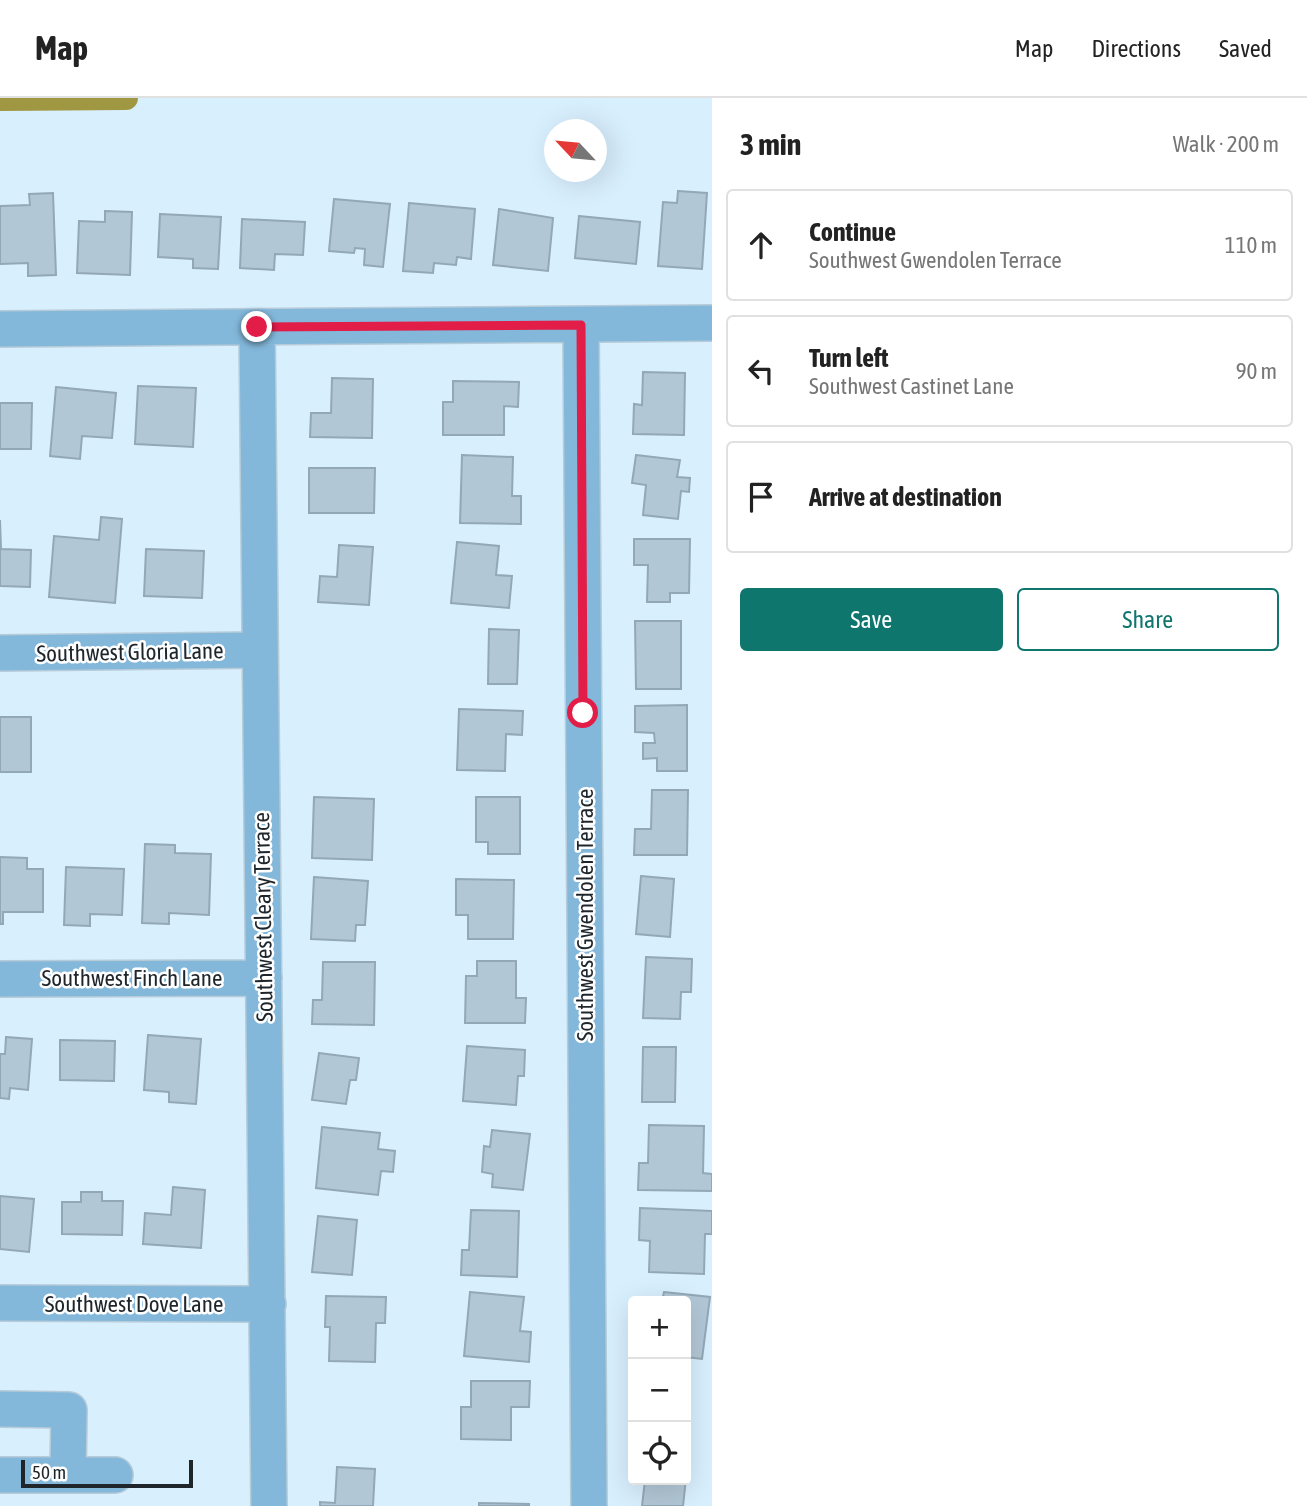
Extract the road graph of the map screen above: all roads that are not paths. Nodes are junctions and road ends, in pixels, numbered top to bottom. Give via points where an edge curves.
1 (712, 323) edge
2 (581, 325) junction
3 (257, 327) junction
4 (0, 329) edge
5 (259, 650) junction
6 (0, 653) edge
7 (264, 978) junction
8 (0, 979) edge
9 (0, 1303) edge
10 (268, 1304) junction
11 (0, 1409) edge
12 (0, 1475) edge
13 (68, 1475) junction
14 (115, 1475) dead end
15 (269, 1506) edge
16 (589, 1506) edge

1 - 2 street
2 - 3 street
2 - 16 street, Southwest Gwendolen Terrace
3 - 4 street
3 - 5 street, Southwest Cleary Terrace
5 - 6 street, Southwest Gloria Lane
5 - 7 street, Southwest Cleary Terrace
7 - 8 street, Southwest Finch Lane
7 - 10 street, Southwest Cleary Terrace
9 - 10 street, Southwest Dove Lane
10 - 15 street, Southwest Cleary Terrace
11 - 13 street via 69,1410
12 - 13 street
13 - 14 street

